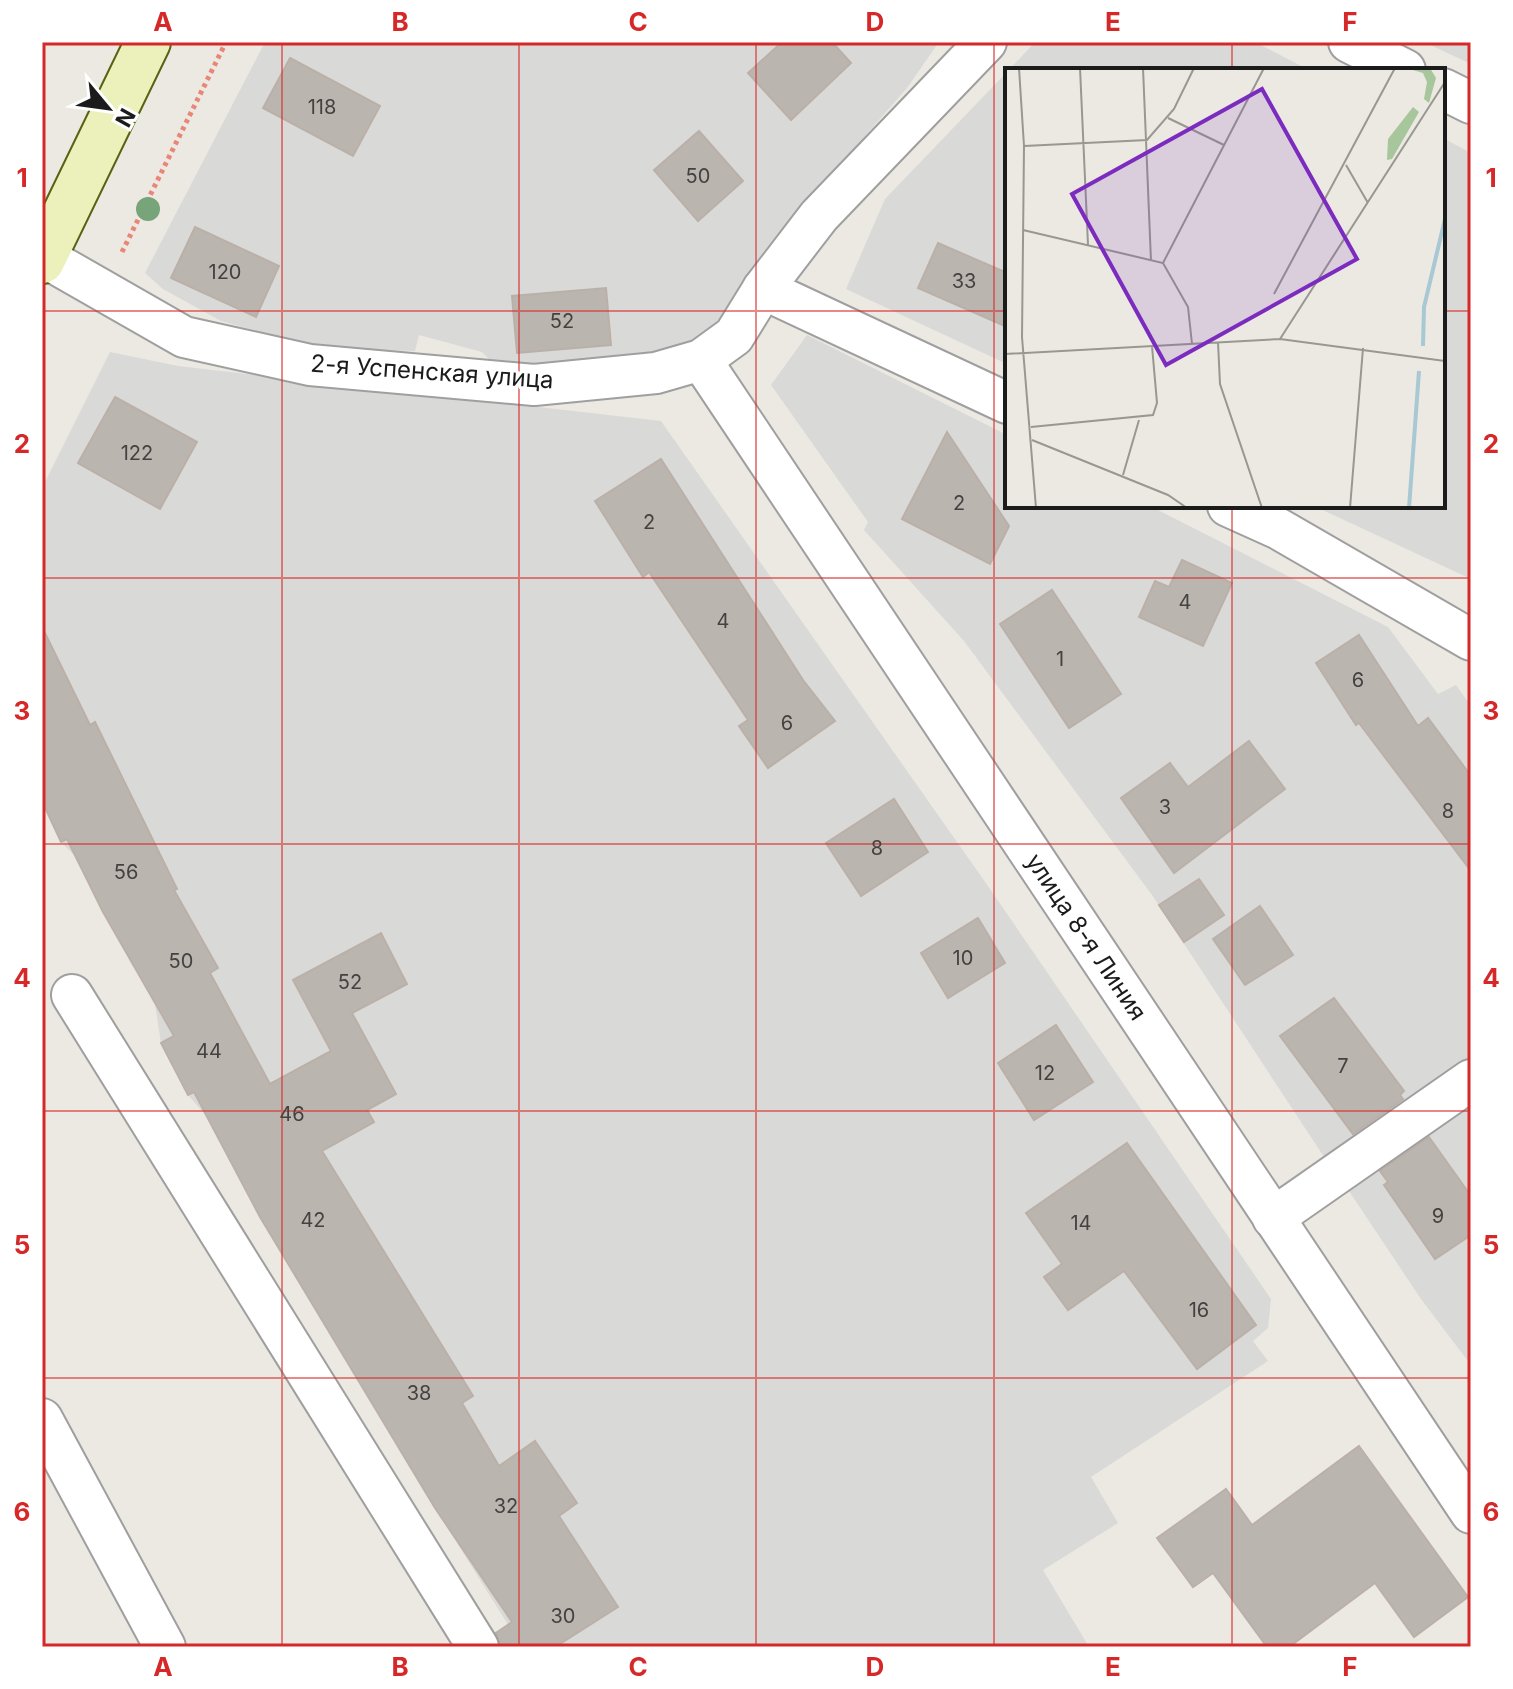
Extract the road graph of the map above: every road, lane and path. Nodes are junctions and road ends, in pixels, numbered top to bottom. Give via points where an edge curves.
1 (148, 42) edge
2 (226, 42) edge
3 (986, 42) edge
4 (1349, 42) edge
5 (1401, 68) edge
6 (1445, 90) edge
7 (1471, 103) edge
8 (43, 259) edge
9 (763, 289) junction
10 (102, 291) junction
11 (701, 360) junction
12 (1005, 402) edge
13 (1232, 508) edge
14 (1471, 640) edge
15 (72, 995) dead end
16 (1471, 1080) edge
17 (1273, 1218) junction
18 (42, 1419) edge
19 (1471, 1513) edge
20 (165, 1647) edge
21 (478, 1647) edge

1 - 8 main road
2 - 10 path
3 - 9 street, 2-я Успенская улица via 819,216
4 - 5 street
6 - 7 street
8 - 10 street, 2-я Успенская улица
9 - 11 street, 2-я Успенская улица via 734,336
9 - 12 street
10 - 11 street, 2-я Успенская улица via 184,337 310,365 534,385 656,373
11 - 17 street, улица 8-я Линия
13 - 14 street via 1279,529
15 - 21 street
16 - 17 street
17 - 19 street, улица 8-я Линия
18 - 20 street

